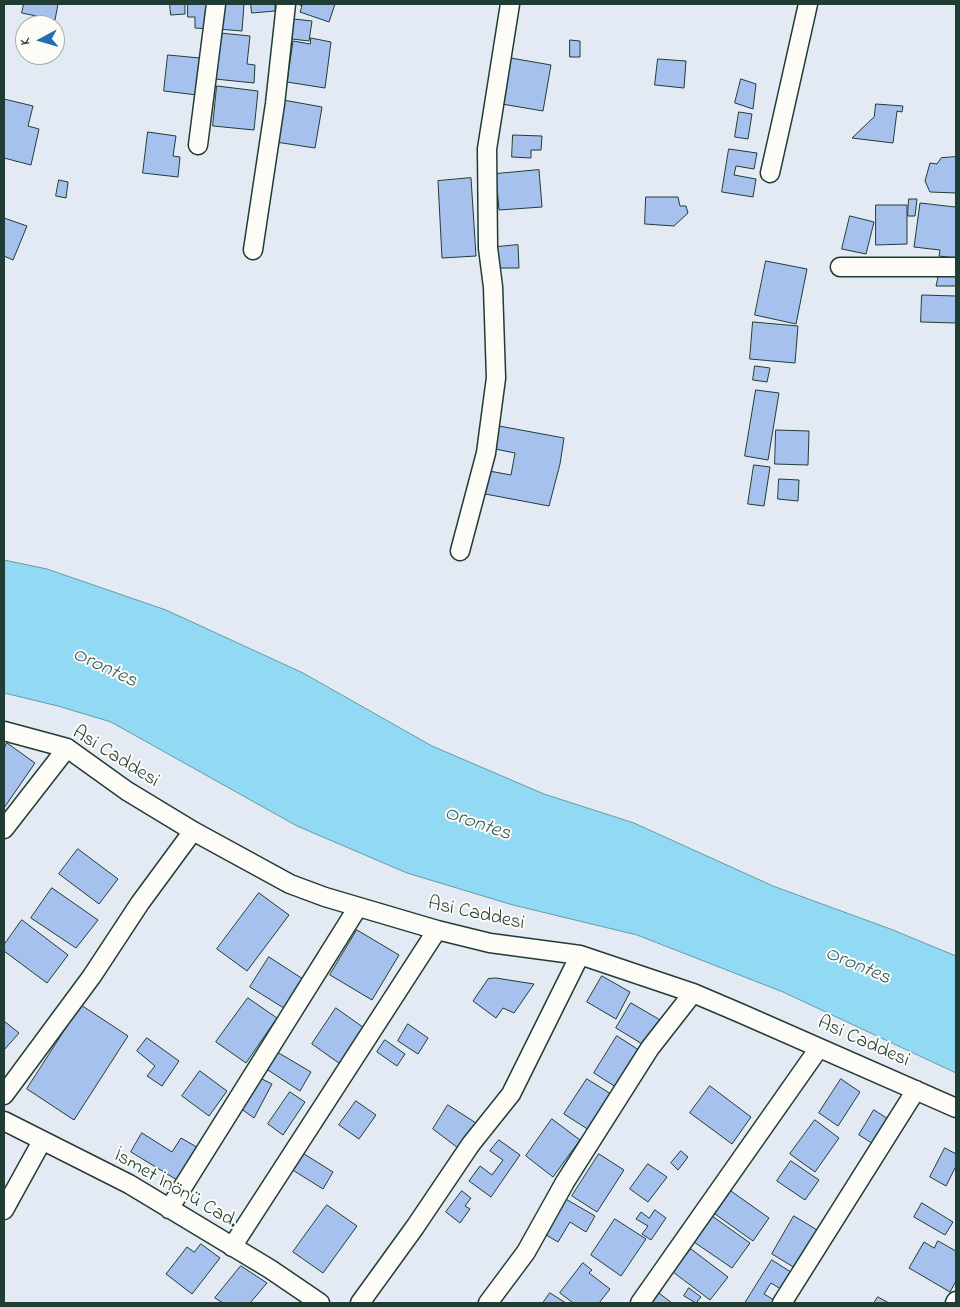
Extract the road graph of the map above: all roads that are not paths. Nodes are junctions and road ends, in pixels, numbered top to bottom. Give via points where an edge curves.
1 (216, 4) edge
2 (286, 4) edge
3 (510, 4) edge
4 (808, 4) edge
5 (198, 145) dead end
6 (770, 173) dead end
7 (253, 250) dead end
8 (840, 267) dead end
9 (956, 267) edge
10 (460, 551) dead end
11 (4, 731) edge
12 (67, 748) junction
13 (4, 829) edge
14 (192, 831) junction
15 (358, 907) junction
16 (437, 930) junction
17 (580, 955) junction
18 (693, 994) junction
19 (819, 1048) junction
20 (916, 1090) junction
21 (4, 1095) edge
22 (956, 1108) edge
23 (4, 1121) edge
24 (42, 1141) junction
25 (169, 1208) junction
26 (4, 1210) edge
27 (232, 1247) junction
28 (320, 1303) edge
29 (360, 1303) edge
30 (488, 1303) edge
31 (640, 1303) edge
32 (782, 1303) edge

1 - 5 street
2 - 7 street
3 - 10 street via 486,149 496,378 486,453
4 - 6 street
8 - 9 street
11 - 12 street, Asi Caddesi
12 - 13 street
12 - 14 street, Asi Caddesi
14 - 15 street, Asi Caddesi via 290,884
14 - 21 street via 92,976
15 - 16 street, Asi Caddesi
15 - 25 street
16 - 17 street, Asi Caddesi via 490,943
16 - 27 street
17 - 18 street, Asi Caddesi
17 - 29 street via 512,1094 471,1144
18 - 19 street, Asi Caddesi
18 - 30 street via 650,1048 564,1182 526,1252
19 - 20 street, Asi Caddesi
19 - 31 street
20 - 22 street, Asi Caddesi
20 - 32 street
23 - 24 street, İsmet İnönü Cad.
24 - 25 street, İsmet İnönü Cad.
24 - 26 street
25 - 27 street, İsmet İnönü Cad.
27 - 28 street, İsmet İnönü Cad.

